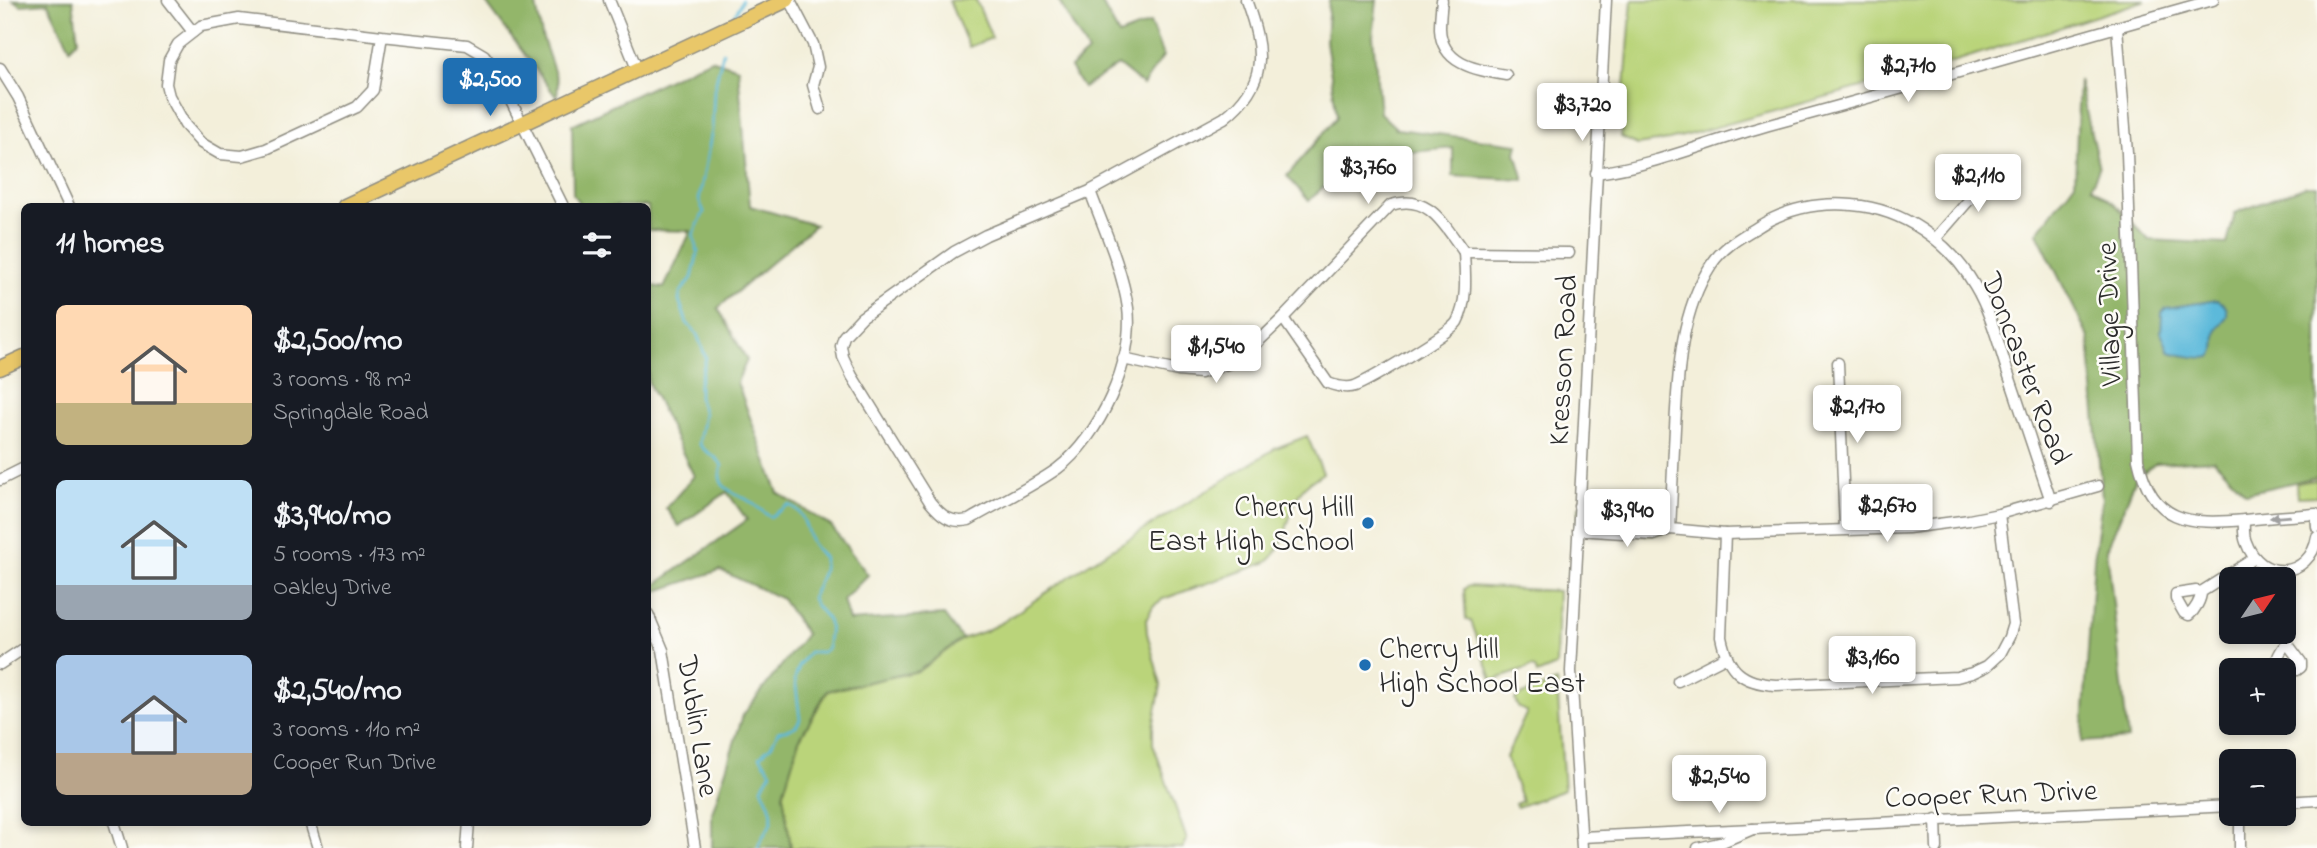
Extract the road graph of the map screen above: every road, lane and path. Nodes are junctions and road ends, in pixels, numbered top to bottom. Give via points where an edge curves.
1 (168, 0) edge
2 (609, 0) edge
3 (788, 0) edge
4 (1246, 0) edge
5 (1442, 0) edge
6 (1606, 0) edge
7 (2213, 0) edge
8 (2117, 27) junction
9 (193, 32) junction
10 (382, 36) junction
11 (0, 68) edge
12 (637, 69) junction
13 (1506, 75) dead end
14 (820, 109) dead end
15 (522, 123) junction
16 (1996, 169) dead end
17 (1596, 173) junction
18 (1090, 191) junction
19 (68, 203) edge
20 (351, 203) edge
21 (562, 203) edge
22 (1936, 238) junction
23 (1464, 251) junction
24 (1569, 253) dead end
25 (1283, 317) junction
26 (21, 358) edge
27 (1124, 359) junction
28 (1838, 363) dead end
29 (0, 368) edge
30 (21, 470) edge
31 (0, 480) edge
32 (2098, 486) dead end
33 (2051, 501) junction
34 (1579, 506) junction
35 (1999, 514) junction
36 (2244, 520) junction
37 (2317, 527) edge
38 (1845, 528) junction
39 (1670, 529) junction
40 (1578, 530) junction
41 (1725, 534) junction
42 (2317, 537) edge
43 (2314, 557) edge
44 (2255, 558) junction
45 (2267, 567) edge
46 (2296, 568) edge
47 (2201, 592) dead end
48 (651, 621) edge
49 (2288, 644) edge
50 (21, 650) edge
51 (1727, 656) junction
52 (0, 664) edge
53 (2296, 670) edge
54 (1678, 681) dead end
55 (2317, 800) edge
56 (2296, 801) edge
57 (2219, 807) edge
58 (1936, 819) junction
59 (115, 826) edge
60 (311, 826) edge
61 (469, 826) edge
62 (2240, 826) edge
63 (1753, 829) junction
64 (1581, 843) edge
65 (122, 848) edge
66 (318, 848) edge
67 (467, 848) edge
68 (695, 848) edge
69 (1698, 848) edge
70 (1937, 848) edge
71 (2240, 848) edge

1 - 9 street
2 - 12 street
3 - 12 main road
3 - 14 street via 813,44 818,66 813,85
4 - 18 street via 1259,43 1259,64 1240,106
5 - 13 street via 1440,29 1448,52 1467,68
6 - 17 street, Kresson Road
7 - 8 street
8 - 17 street via 1628,169
8 - 36 street, Village Drive via 2141,475 2150,493 2175,516 2216,523
9 - 10 street via 201,26 239,19
9 - 10 street via 178,44 169,60 169,96 201,143 220,155 242,156 357,107 373,90
10 - 15 street via 467,45 484,55
11 - 19 street
12 - 15 main road
15 - 20 main road
15 - 21 street
16 - 22 street
17 - 34 street, Kresson Road
18 - 27 street via 1119,270 1128,310
18 - 27 street via 954,253 857,322 844,336 843,357 930,502 942,516 960,522 1058,468 1100,419
22 - 33 street, Doncaster Road via 1976,286
22 - 39 street, Doncaster Road via 1885,210 1826,204 1790,210 1724,249 1699,288 1682,341
23 - 24 street
23 - 25 street via 1428,208 1404,201 1391,205
23 - 25 street via 1463,301 1455,325 1356,386 1328,383
25 - 27 street via 1239,360 1213,370 1178,371
26 - 29 main road
28 - 38 street
30 - 31 street
32 - 33 street
33 - 35 street
34 - 39 street via 1655,518
34 - 40 street, Kresson Road
35 - 38 street via 1908,528
35 - 51 street via 2013,624 2010,638 1987,666 1957,677 1776,685 1745,679
37 -> 36 street, Village Drive via 2316,513
36 - 44 street via 2246,543
38 - 41 street
39 - 40 street via 1653,535
39 - 41 street
40 - 64 street, Kresson Road via 1571,671
41 - 51 street via 1721,637
42 - 43 street
43 - 46 street
44 - 45 street
44 - 47 street
48 - 68 street, Dublin Lane via 663,650
49 - 53 street via 2301,662
50 - 52 street
51 - 54 street
55 - 56 street
57 - 58 street, Cooper Run Drive
58 - 63 street, Cooper Run Drive
58 - 70 street
59 - 65 street
60 - 66 street
61 - 67 street
62 - 71 street
63 - 64 street, Cooper Run Drive
63 - 69 street, Cooper Run Drive

